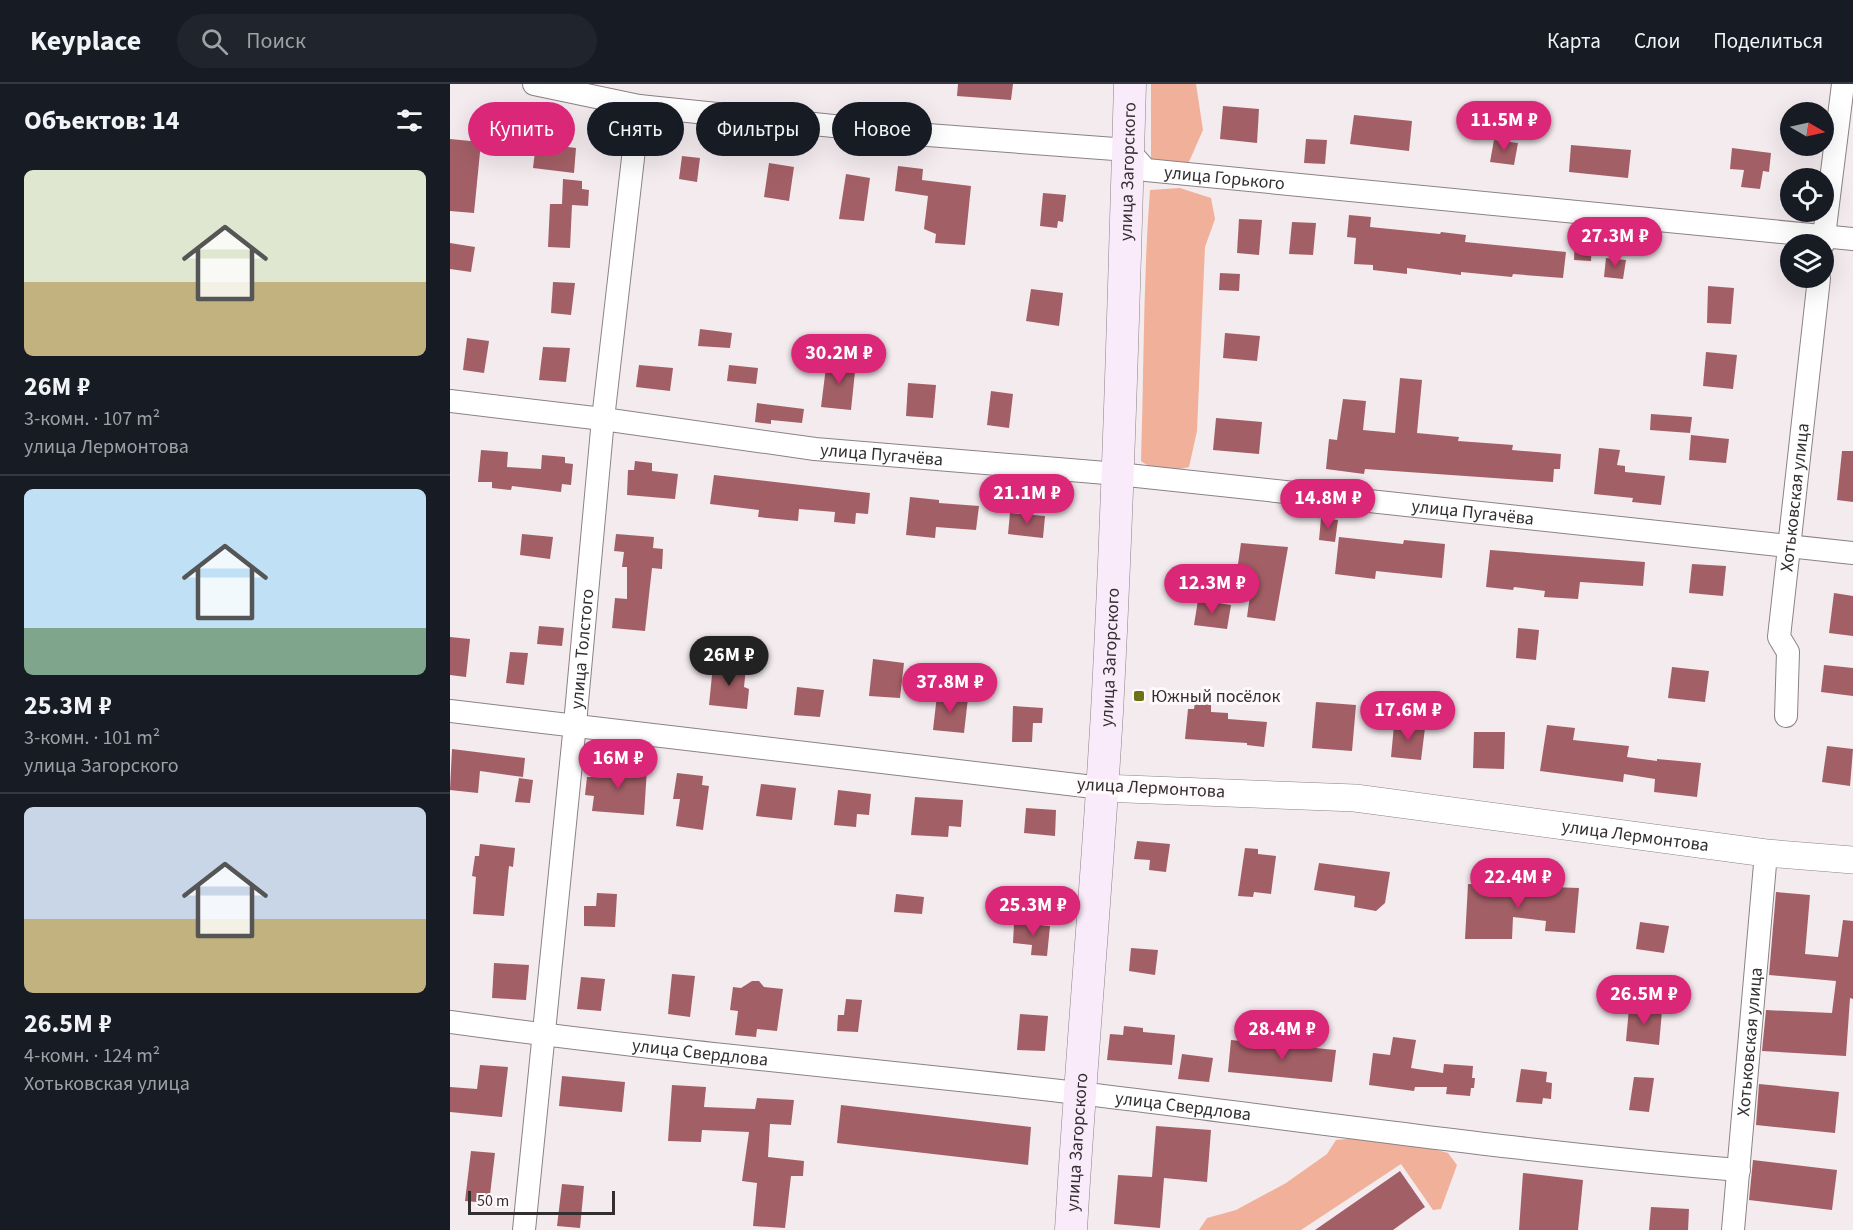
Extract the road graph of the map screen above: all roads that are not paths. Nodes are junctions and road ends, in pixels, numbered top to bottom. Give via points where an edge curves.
1 (534, 84) edge
2 (1130, 84) edge
3 (1843, 84) edge
4 (620, 102) edge
5 (684, 111) edge
6 (1128, 150) junction
7 (633, 156) edge
8 (1824, 234) edge
9 (1780, 236) edge
10 (1853, 239) edge
11 (1834, 240) edge
12 (1818, 288) edge
13 (450, 401) edge
14 (603, 419) junction
15 (1118, 474) junction
16 (1789, 546) junction
17 (1853, 553) edge
18 (450, 711) edge
19 (1786, 716) dead end
20 (576, 724) junction
21 (1102, 788) junction
22 (1766, 853) junction
23 (1853, 860) edge
24 (450, 1022) edge
25 (544, 1035) junction
26 (1079, 1093) junction
27 (1739, 1170) junction
28 (524, 1230) edge
29 (1071, 1230) edge
30 (1732, 1230) edge

1 - 4 street
2 - 6 main road, улица Загорского
3 - 8 street
5 - 6 street via 901,133
6 - 9 street, улица Горького via 1146,170
6 - 15 main road, улица Загорского
7 - 14 street, улица Толстого
10 - 11 street, улица Горького
12 - 16 street, Хотьковская улица
13 - 14 street, улица Пугачёва
14 - 15 street, улица Пугачёва via 815,449
14 - 20 street, улица Толстого
15 - 16 street, улица Пугачёва
15 - 21 main road, улица Загорского
16 - 17 street, улица Пугачёва
16 - 19 street, Хотьковская улица via 1779,637 1788,652
18 - 20 street, улица Лермонтова
20 - 21 street, улица Лермонтова
20 - 25 street, улица Толстого
21 - 22 street, улица Лермонтова via 1355,798
21 - 26 main road, улица Загорского
22 - 23 street, улица Лермонтова
22 - 27 street, Хотьковская улица
24 - 25 street, улица Свердлова
25 - 26 street, улица Свердлова
25 - 28 street, улица Толстого
26 - 27 street, улица Свердлова via 1619,1161
26 - 29 main road, улица Загорского
27 - 30 street, Хотьковская улица

